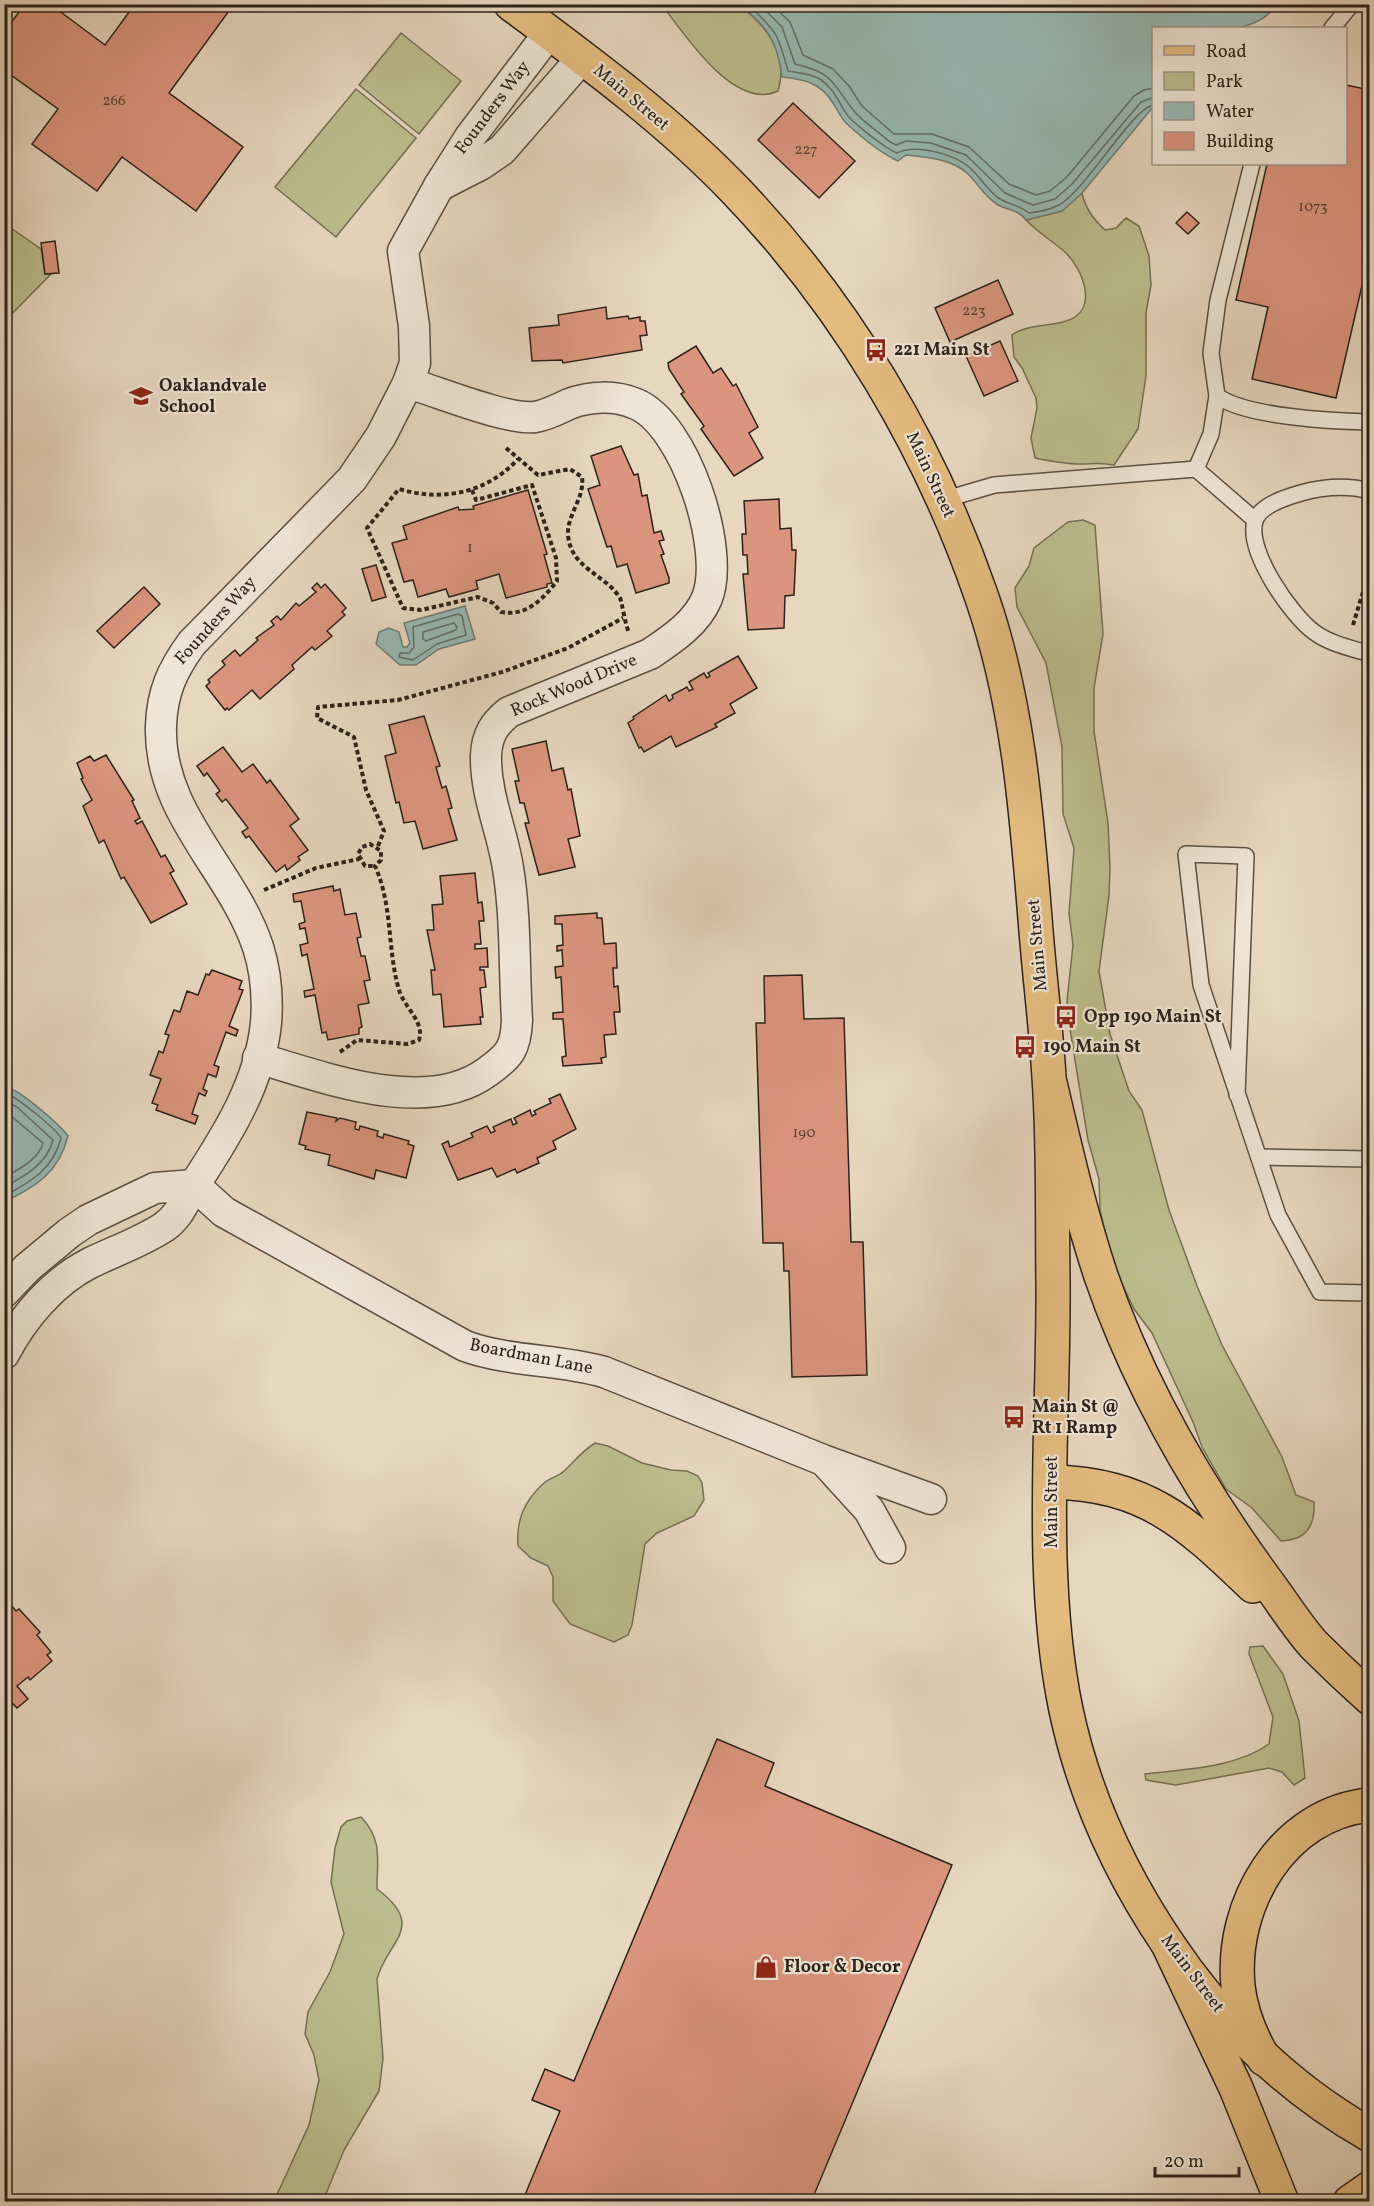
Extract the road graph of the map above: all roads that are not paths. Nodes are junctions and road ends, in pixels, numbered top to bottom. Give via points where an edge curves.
1 (511, 4) edge
2 (1352, 4) edge
3 (1333, 27) edge
4 (549, 33) junction
5 (582, 58) junction
6 (1252, 165) edge
7 (439, 186) junction
8 (408, 383) junction
9 (1217, 396) junction
10 (1370, 422) edge
11 (1196, 469) junction
12 (1370, 491) edge
13 (943, 500) junction
14 (1255, 520) junction
15 (1370, 654) edge
16 (258, 1058) junction
17 (1050, 1083) junction
18 (1237, 1095) junction
19 (1258, 1157) junction
20 (1370, 1159) edge
21 (194, 1185) junction
22 (4, 1292) edge
23 (1370, 1293) edge
24 (4, 1354) edge
25 (824, 1461) junction
26 (1051, 1482) junction
27 (931, 1500) dead end
28 (890, 1548) dead end
29 (1312, 1643) junction
30 (1370, 1698) edge
31 (1370, 1805) edge
32 (1168, 1944) junction
33 (1264, 2059) junction
34 (1370, 2135) edge
35 (1370, 2188) edge
36 (1282, 2202) edge
37 (1350, 2202) edge

1 - 4 main road, Main Street
2 - 3 lane
4 - 5 main road, Main Street
4 - 7 street, Founders Way via 470,137
5 - 7 street, Founders Way via 502,150
5 - 13 main road, Main Street via 688,146 735,190 785,247 820,290 882,384 917,443
6 - 9 lane via 1218,300 1211,353
7 - 8 street, Founders Way via 403,251 415,345 415,363
8 - 16 street, Founders Way via 381,436 352,479 192,643 176,665 161,705 161,752 181,812 258,946 267,984 266,1025
8 - 16 street, Rock Wood Drive via 522,417 549,413 589,398 614,397 638,404 674,439 694,485 708,534 712,582 694,619 666,643 640,658 509,712 496,722 489,736 489,788 509,876 517,1020 511,1052 477,1080 438,1092 415,1093 338,1081
9 - 10 lane via 1237,406 1261,411
9 - 11 lane via 1211,434
11 - 13 lane via 994,485
11 - 14 lane
12 - 14 lane via 1350,487 1310,490 1268,507
13 - 17 main road, Main Street via 983,598 1013,717 1024,789
14 - 15 lane via 1255,536 1273,582 1288,607 1312,631 1334,643
16 - 21 street, Founders Way via 227,1137
17 - 26 main road, Main Street
17 - 29 main road via 1101,1276 1142,1376 1195,1477
18 - 18 lane via 1201,985 1186,854 1246,856
18 - 19 lane
19 - 20 lane
19 - 23 lane via 1278,1215 1320,1292
21 - 22 street via 155,1188 88,1220 27,1268
21 - 24 street, Founders Way via 182,1211 164,1227 88,1264 45,1296
21 - 25 street, Boardman Lane via 224,1212 465,1346 604,1371
25 - 27 street, Boardman Lane
25 - 28 street, Boardman Lane via 869,1510
26 - 29 main road via 1103,1486 1157,1506 1208,1545
26 - 32 main road, Main Street via 1054,1611 1066,1708 1092,1799 1114,1853
29 - 30 main road
31 - 33 main road via 1319,1820 1292,1839 1253,1893 1241,1934 1238,1984 1246,2026
32 - 33 main road, Main Street via 1215,2006
32 - 36 main road via 1236,2088
33 - 34 main road, Main Street via 1300,2091
35 - 37 main road

